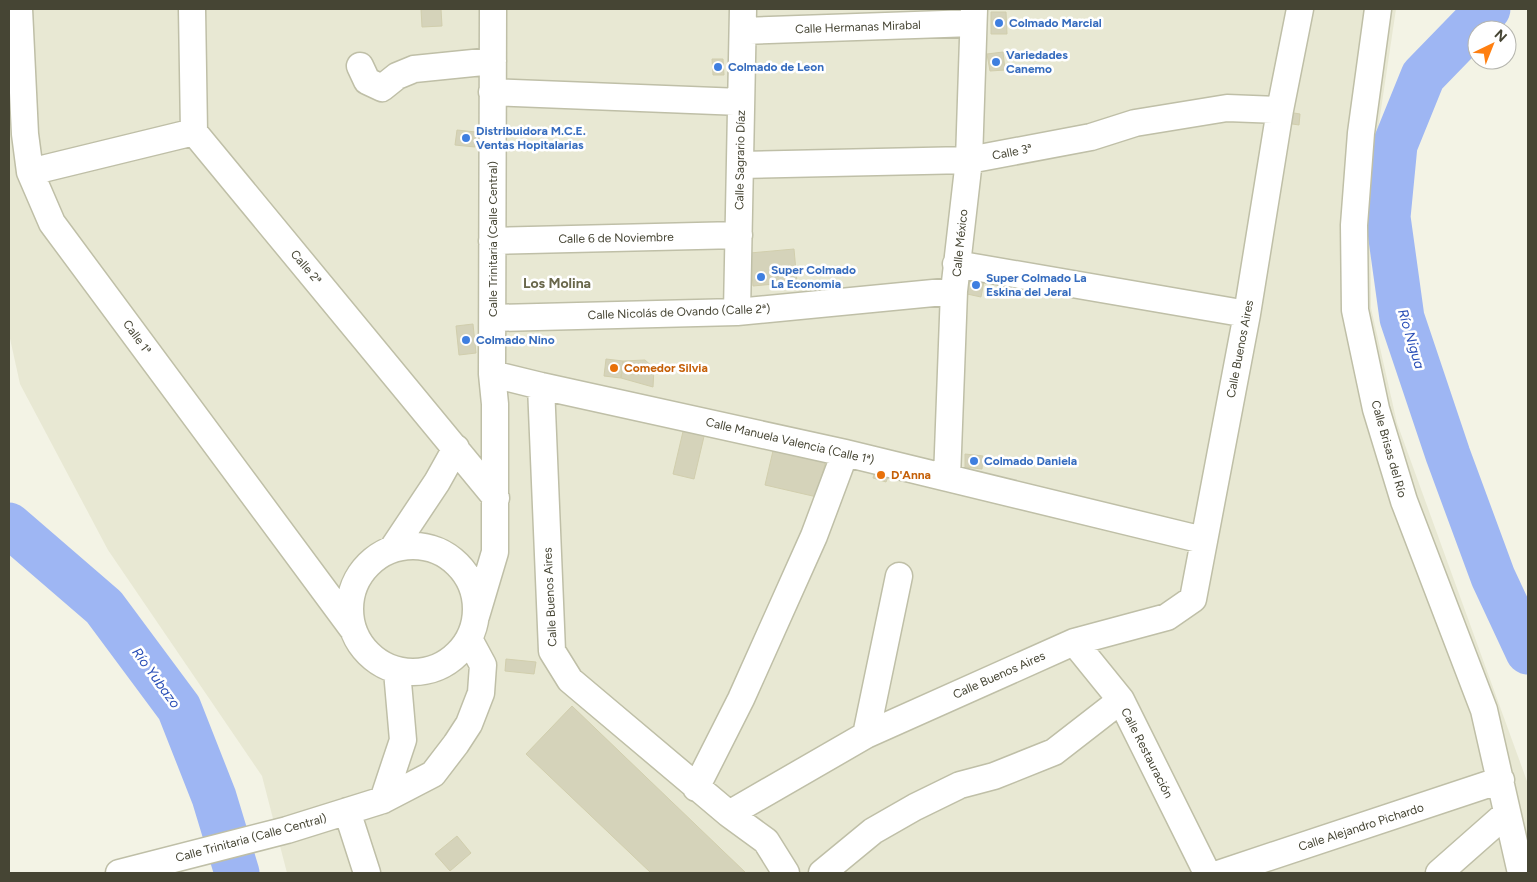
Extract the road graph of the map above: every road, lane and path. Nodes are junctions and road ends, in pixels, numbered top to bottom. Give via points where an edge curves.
1 (20, 9) edge
2 (192, 9) edge
3 (494, 9) edge
4 (1300, 9) edge
5 (1378, 9) edge
6 (974, 16) edge
7 (743, 20) edge
8 (493, 62) junction
9 (360, 66) dead end
10 (492, 92) junction
11 (741, 102) junction
12 (1280, 110) junction
13 (194, 132) junction
14 (970, 160) junction
15 (740, 165) junction
16 (30, 172) junction
17 (739, 235) junction
18 (492, 241) junction
19 (956, 264) junction
20 (954, 291) junction
21 (737, 312) junction
22 (1247, 314) junction
23 (493, 318) junction
24 (492, 374) junction
25 (541, 386) junction
26 (456, 448) junction
27 (845, 454) junction
28 (947, 478) junction
29 (496, 498) junction
30 (1203, 540) junction
31 (392, 548) junction
32 (899, 576) dead end
33 (473, 627) junction
34 (352, 628) junction
35 (1074, 642) junction
36 (397, 671) junction
37 (1120, 700) junction
38 (866, 735) junction
39 (1501, 780) junction
40 (696, 788) junction
41 (383, 800) junction
42 (347, 811) junction
43 (1507, 813) junction
44 (729, 814) junction
45 (119, 873) edge
46 (367, 873) edge
47 (786, 873) edge
48 (822, 873) edge
49 (1207, 873) edge
50 (1221, 873) edge
51 (1439, 873) edge
52 (1521, 873) edge

1 - 16 street, Calle 1ª via 25,134
2 - 13 street
3 - 8 street, Calle Trinitaria (Calle Central)
4 - 12 street, Calle Buenos Aires
5 - 39 street, Calle Brisas del Río via 1361,133 1355,207 1356,310 1376,408 1404,501 1484,710
6 - 7 street, Calle Hermanas Mirabal
6 - 14 street, Calle México
7 - 11 street, Calle Sagrario Díaz
8 - 9 street via 414,69 397,76 382,88 368,81
8 - 10 street, Calle Trinitaria (Calle Central)
10 - 11 street
10 - 18 street, Calle Trinitaria (Calle Central)
11 - 15 street, Calle Sagrario Díaz
12 - 14 street, Calle 3ª via 1227,108 1135,123 1091,137
12 - 22 street, Calle Buenos Aires
13 - 16 street
13 - 26 street, Calle 2ª
14 - 15 street, Calle 3ª
14 - 19 street, Calle México
15 - 17 street, Calle Sagrario Díaz
16 - 34 street, Calle 1ª via 52,223
17 - 18 street, Calle 6 de Noviembre
17 - 21 street, Calle Sagrario Díaz
18 - 23 street, Calle Trinitaria (Calle Central)
19 - 20 street, Calle México
19 - 22 street
20 - 21 street, Calle Nicolás de Ovando (Calle 2ª)
20 - 28 street, Calle México
21 - 23 street, Calle Nicolás de Ovando (Calle 2ª)
22 - 30 street, Calle Buenos Aires
23 - 24 street, Calle Trinitaria (Calle Central)
24 - 25 street, Calle Manuela Valencia (Calle 1ª)
24 - 29 street, Calle Trinitaria (Calle Central)
25 - 27 street, Calle Manuela Valencia (Calle 1ª)
25 - 40 street, Calle Buenos Aires via 552,651 570,680
26 - 29 street, Calle 2ª
26 - 31 street
27 - 28 street, Calle Manuela Valencia (Calle 1ª)
27 - 40 street via 814,536 742,699
28 - 30 street, Calle Manuela Valencia (Calle 1ª)
29 - 33 street, Calle Trinitaria (Calle Central) via 495,552
30 - 35 street, Calle Buenos Aires via 1193,599 1167,617
31 - 33 street via 418,545 442,552 456,563 474,591
31 - 34 street via 371,560 356,579 349,604
32 - 38 street
33 - 36 street via 452,660 426,672
33 - 41 street, Calle Trinitaria (Calle Central) via 483,665 481,693 469,724 433,774
34 - 36 street via 362,647 378,662
35 - 37 street, Calle Restauración
35 - 38 street, Calle Buenos Aires
36 - 41 street via 403,740
37 - 48 street via 1054,752 994,776 960,785 915,806 873,831
37 - 49 street, Calle Restauración
38 - 44 street, Calle Buenos Aires
39 - 43 street, Calle Brisas del Río
39 - 50 street, Calle Alejandro Pichardo
40 - 44 street, Calle Buenos Aires
41 - 42 street, Calle Trinitaria (Calle Central)
42 - 45 street, Calle Trinitaria (Calle Central) via 287,830
42 - 46 street
43 - 51 street
43 - 52 street, Calle Brisas del Río
44 - 47 street via 766,841

